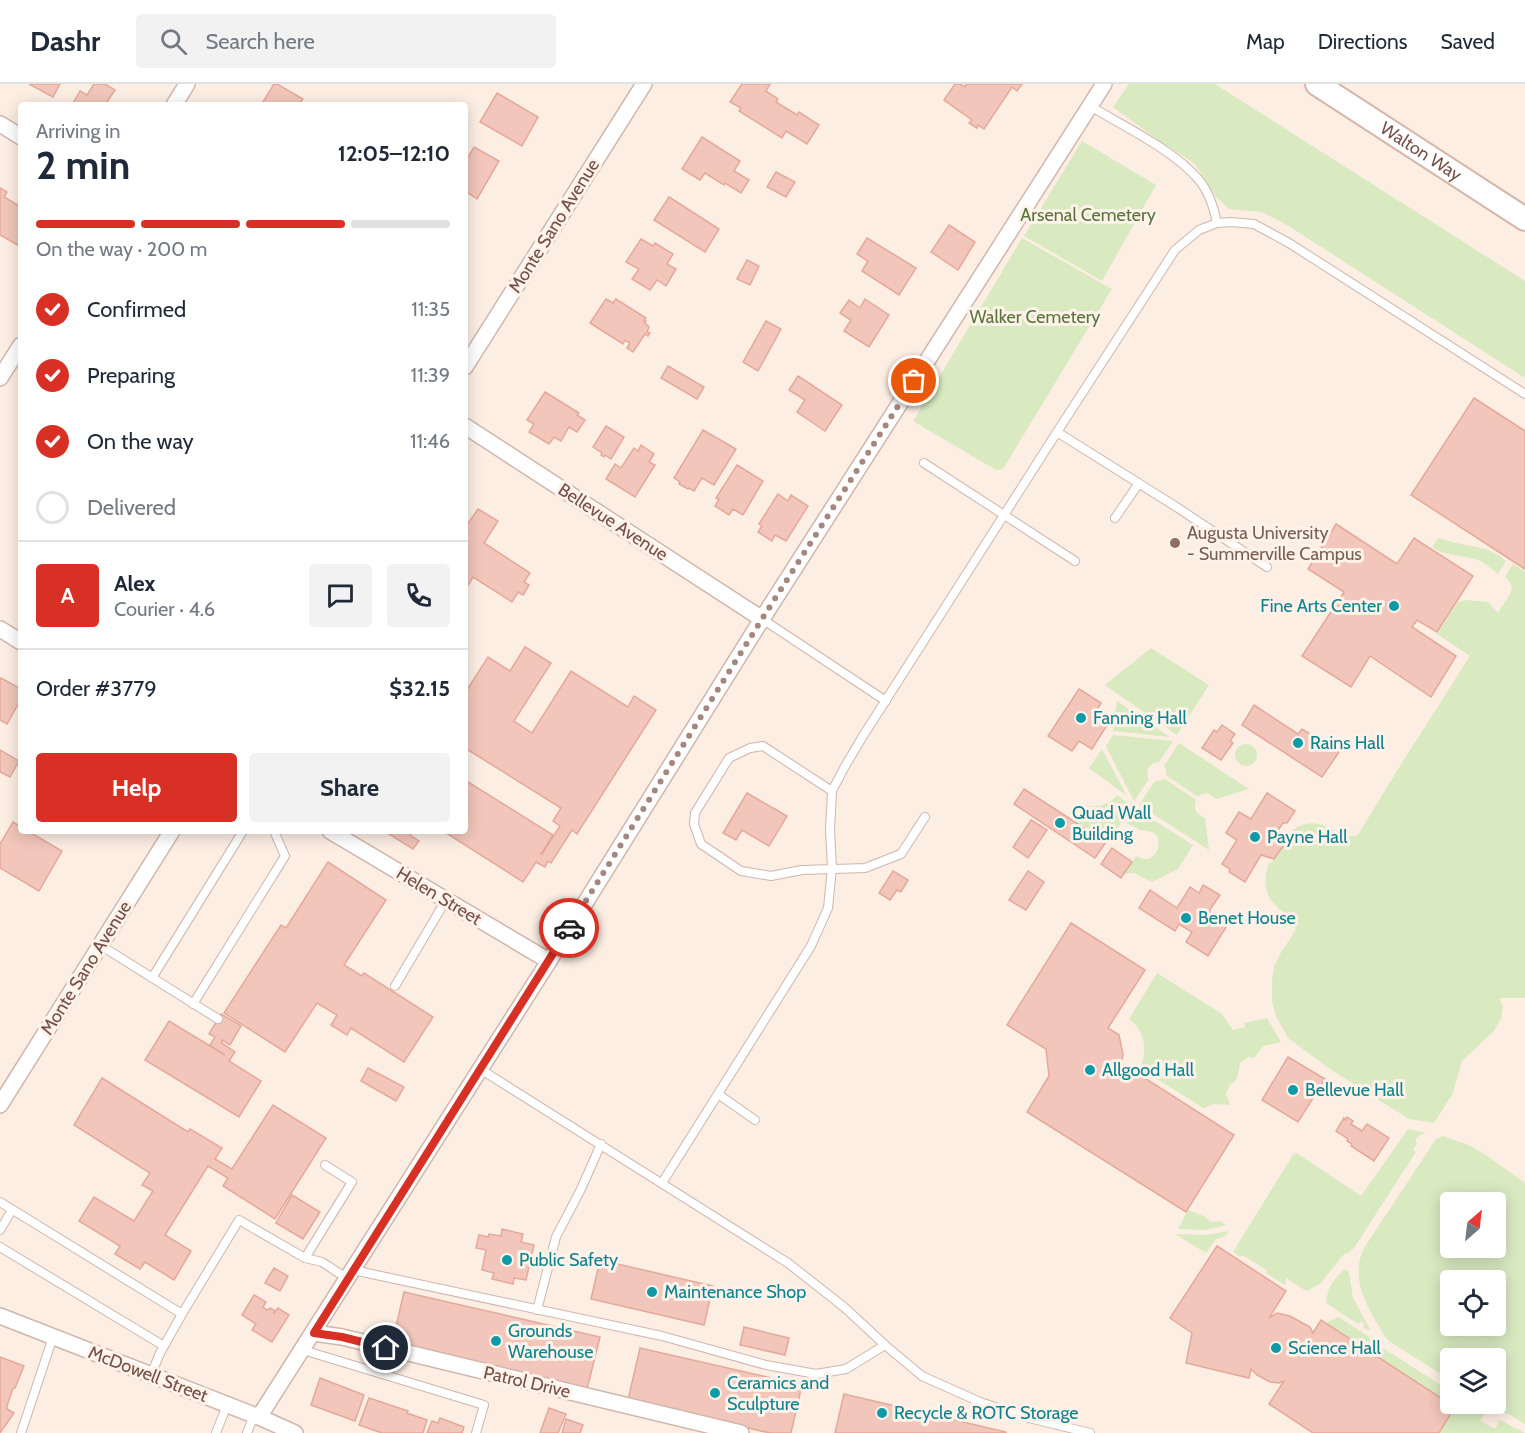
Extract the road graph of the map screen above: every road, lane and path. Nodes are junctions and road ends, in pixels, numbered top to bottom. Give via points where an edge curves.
1 (187, 84) edge
2 (644, 84) edge
3 (1104, 84) edge
4 (1317, 84) edge
5 (176, 102) edge
6 (1090, 106) junction
7 (0, 124) edge
8 (18, 135) edge
9 (1525, 219) edge
10 (1217, 223) junction
11 (18, 350) edge
12 (468, 362) edge
13 (0, 378) edge
14 (1525, 394) edge
15 (468, 428) edge
16 (1057, 432) junction
17 (924, 464) dead end
18 (1139, 483) junction
19 (1005, 515) junction
20 (1114, 518) dead end
21 (1075, 561) dead end
22 (1267, 567) dead end
23 (762, 619) junction
24 (0, 629) edge
25 (18, 640) edge
26 (886, 700) junction
27 (832, 791) junction
28 (925, 817) dead end
29 (170, 834) edge
30 (241, 834) edge
31 (275, 834) edge
32 (335, 834) edge
33 (832, 868) junction
34 (446, 900) junction
35 (100, 945) junction
36 (549, 961) junction
37 (152, 978) junction
38 (396, 986) dead end
39 (193, 1004) junction
40 (218, 1019) dead end
41 (480, 1069) junction
42 (718, 1094) junction
43 (0, 1105) edge
44 (755, 1120) dead end
45 (601, 1144) junction
46 (325, 1165) dead end
47 (662, 1183) junction
48 (0, 1202) edge
49 (12, 1210) junction
50 (0, 1230) edge
51 (0, 1247) edge
52 (305, 1258) junction
53 (350, 1274) junction
54 (537, 1310) junction
55 (182, 1314) junction
56 (0, 1316) edge
57 (314, 1333) junction
58 (53, 1337) junction
59 (885, 1345) junction
60 (164, 1346) junction
61 (303, 1350) junction
62 (151, 1375) junction
63 (227, 1405) junction
64 (256, 1416) junction
65 (21, 1433) edge
66 (216, 1433) edge
67 (247, 1433) edge
68 (295, 1433) edge
69 (476, 1433) edge
70 (741, 1433) edge
71 (1090, 1433) edge

1 - 5 street
2 - 12 street, Monte Sano Avenue
3 - 6 street
4 - 9 main road, Walton Way
6 - 10 lane via 1173,156 1200,180 1213,204
6 - 23 street
7 - 8 street
10 - 14 lane via 1254,224 1290,243
10 - 16 lane via 1199,230 1175,250
11 - 13 street
15 - 23 street, Bellevue Avenue
16 - 18 lane
16 - 19 lane
17 - 19 lane
18 - 20 lane
18 - 22 lane
19 - 21 lane
19 - 26 lane
23 - 26 lane
23 - 36 street
24 - 25 street
26 - 27 lane
27 - 33 lane
27 - 33 lane via 763,746 750,748 729,758 695,813 694,824 701,844 741,871 771,876
28 - 33 lane via 901,854 865,868
29 - 35 street, Monte Sano Avenue
30 - 37 lane
31 - 39 lane via 285,856
32 - 34 street, Helen Street
33 - 42 lane via 828,908 811,946
34 - 36 street, Helen Street
34 - 38 lane
35 - 37 lane
35 - 43 street, Monte Sano Avenue
36 - 41 street
37 - 39 lane
39 - 40 lane
41 - 45 lane
41 - 53 street
42 - 44 lane
42 - 47 lane
45 - 47 lane
45 - 54 lane via 556,1237
46 - 52 lane via 352,1182
47 - 59 lane via 788,1263
48 - 49 lane
49 - 50 lane
49 - 55 lane
51 - 60 lane
52 - 53 lane
52 - 55 lane via 238,1220
53 - 54 lane
53 - 57 street
54 - 59 lane via 816,1374 846,1369
55 - 60 lane
56 - 58 street, McDowell Street
57 - 61 street
57 - 70 street, Patrol Drive
58 - 62 street, McDowell Street
58 - 65 lane
59 - 71 lane via 922,1376 980,1402 1029,1419
60 - 62 lane
61 - 64 street
61 - 69 lane via 484,1405
62 - 63 street, McDowell Street
63 - 64 street, McDowell Street
63 - 66 lane
64 - 67 lane
64 - 68 street, McDowell Street

